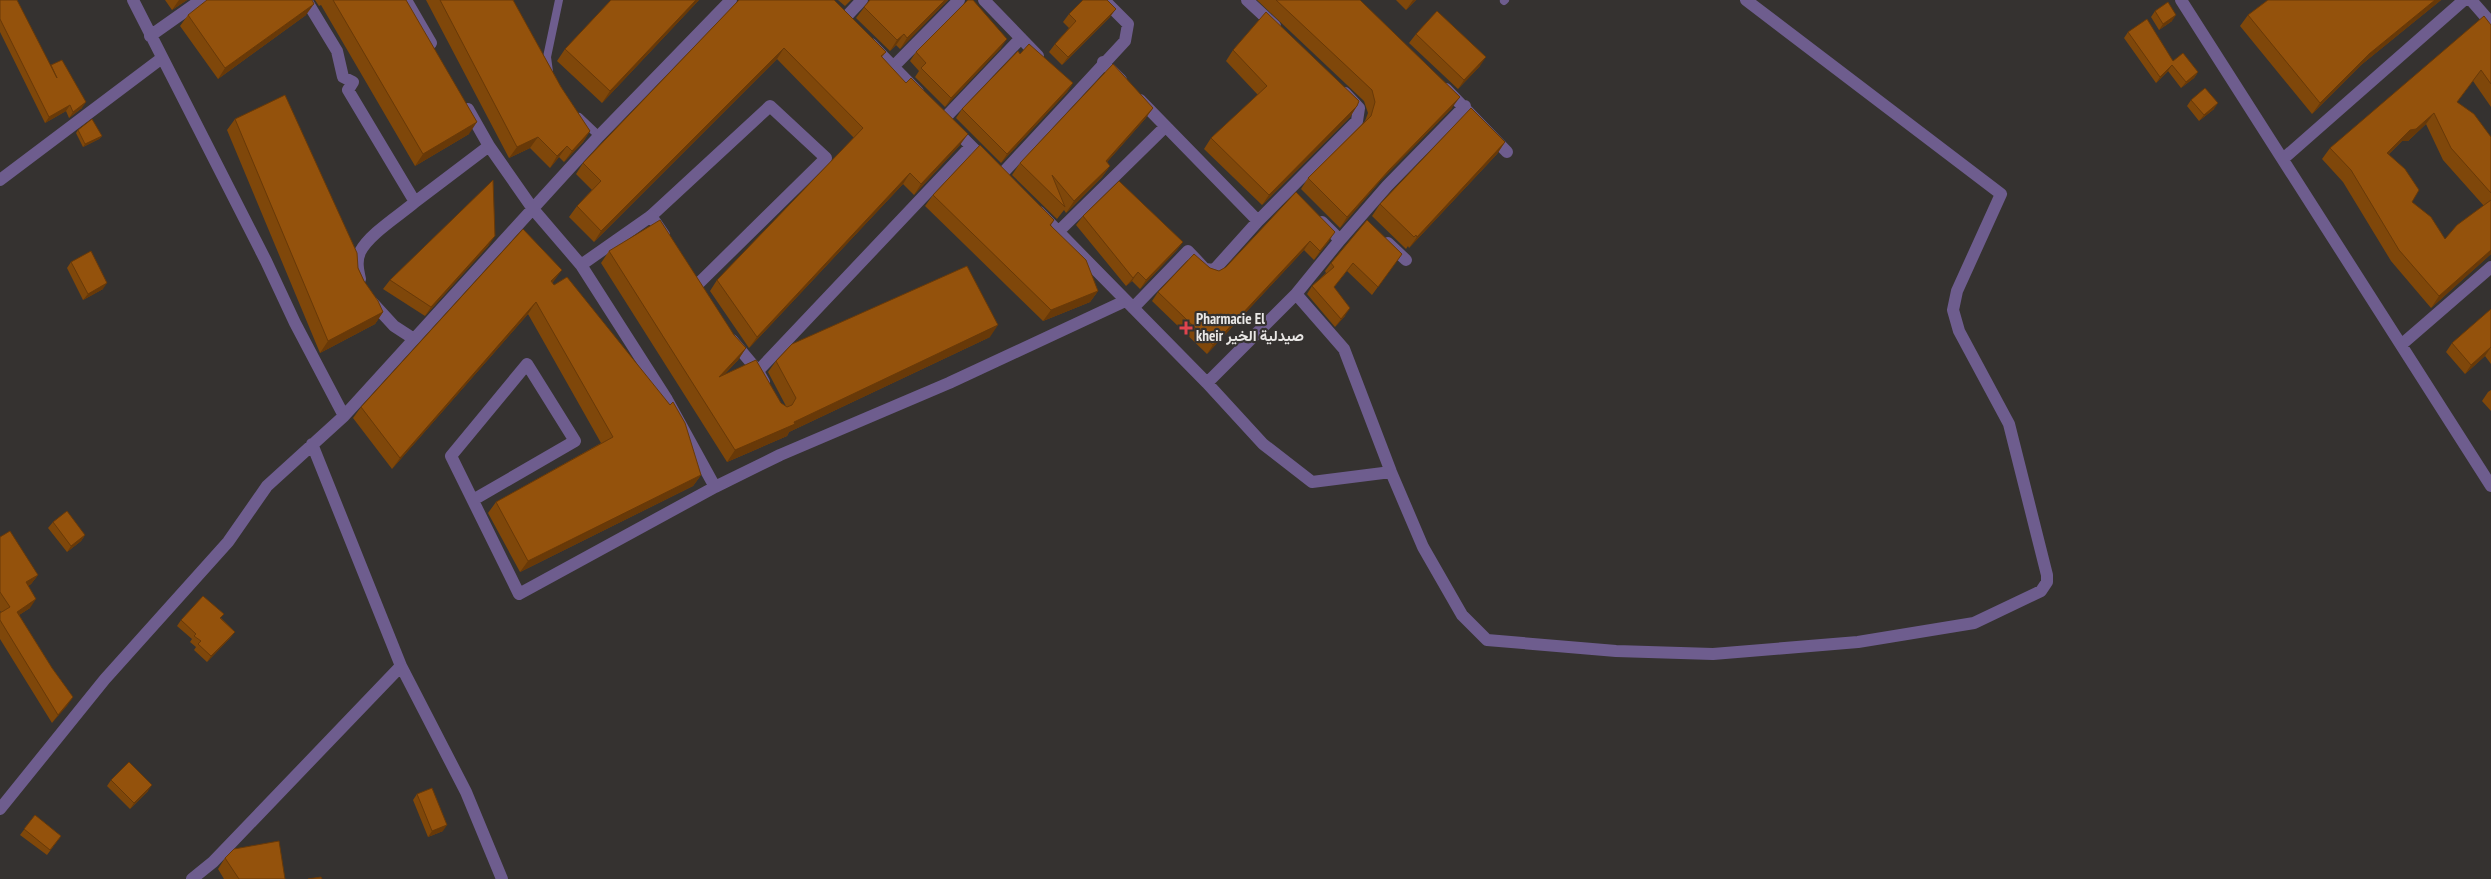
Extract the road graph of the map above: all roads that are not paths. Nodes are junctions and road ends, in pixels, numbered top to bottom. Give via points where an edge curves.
1 (133, 0) edge
2 (201, 0) edge
3 (306, 0) edge
4 (406, 0) edge
5 (559, 0) edge
6 (731, 0) edge
7 (862, 0) edge
8 (959, 0) edge
9 (1104, 0) edge
10 (1247, 0) edge
11 (1746, 0) edge
12 (2181, 0) edge
13 (2464, 0) edge
14 (2471, 0) edge
15 (992, 3) edge
16 (833, 6) edge
17 (2491, 23) edge
18 (852, 25) junction
19 (1282, 33) edge
20 (150, 36) junction
21 (1021, 38) junction
22 (435, 52) edge
23 (162, 58) junction
24 (1104, 62) junction
25 (1046, 64) edge
26 (893, 68) junction
27 (1436, 79) edge
28 (552, 81) edge
29 (1336, 85) edge
30 (460, 94) edge
31 (925, 100) edge
32 (1465, 106) junction
33 (574, 112) edge
34 (1165, 127) junction
35 (599, 136) junction
36 (489, 146) junction
37 (971, 146) junction
38 (1507, 152) edge
39 (2283, 159) junction
40 (0, 180) edge
41 (1026, 200) edge
42 (415, 202) junction
43 (533, 209) junction
44 (1315, 215) edge
45 (652, 216) junction
46 (1258, 221) junction
47 (1058, 232) junction
48 (1380, 236) edge
49 (1340, 240) junction
50 (672, 247) edge
51 (1406, 260) dead end
52 (581, 264) junction
53 (2491, 268) edge
54 (697, 286) edge
55 (1296, 294) junction
56 (1129, 304) junction
57 (723, 326) edge
58 (414, 339) junction
59 (2402, 345) junction
60 (758, 371) junction
61 (1207, 384) junction
62 (769, 391) edge
63 (344, 416) junction
64 (312, 444) junction
65 (1391, 472) junction
66 (2491, 486) edge
67 (715, 488) junction
68 (472, 500) junction
69 (401, 666) junction
70 (0, 809) edge
71 (192, 879) edge
72 (502, 879) edge

1 - 20 street
2 - 20 street
3 - 42 street via 337,50 343,77 353,82 348,90
4 - 22 street
5 - 28 lane via 547,57
6 - 35 street
7 - 18 street
8 - 26 street
9 - 24 street via 1128,24 1125,41
10 - 19 street
11 - 65 street via 2001,194 1957,291 1953,310 1959,331 2009,424 2047,575 2045,587 1974,623 1858,642 1713,654 1616,651 1487,640 1462,615 1423,547
12 - 39 street
13 - 39 street
14 - 17 street
15 - 21 street
16 - 18 street
18 - 26 street
20 - 23 street
21 - 25 street
21 - 37 street via 941,116
23 - 40 street
23 - 63 street
24 - 34 street
24 - 37 street via 1074,89 1004,178
26 - 31 street
27 - 32 street
29 - 46 street via 1357,104 1359,118 1293,194
30 - 36 street
32 - 38 street
32 - 49 street via 1387,186 1364,220
33 - 35 lane
34 - 46 street
34 - 47 street via 1116,182
35 - 43 street
36 - 42 street
36 - 43 street
37 - 60 street
39 - 59 street
41 - 47 street
42 - 58 street via 371,238 360,252 357,267 368,298 394,326
43 - 52 street
43 - 58 street
44 - 49 street
45 - 50 street
45 - 52 street
45 - 54 street via 770,106 826,158
46 - 56 street via 1214,270 1205,269 1184,248
47 - 56 street
48 - 51 street
49 - 55 street
52 - 67 street via 666,398
53 - 59 street
55 - 61 street
55 - 65 street via 1344,349
56 - 61 street
56 - 67 street via 780,455
57 - 60 street
58 - 63 street
59 - 66 street
60 - 62 street
61 - 65 street via 1263,444 1312,482
63 - 64 street
64 - 69 street
64 - 70 street via 267,486 228,542 105,679
67 - 68 street via 519,594
68 - 68 street via 451,456 527,364 575,441
69 - 71 street via 213,862
69 - 72 street via 466,792

